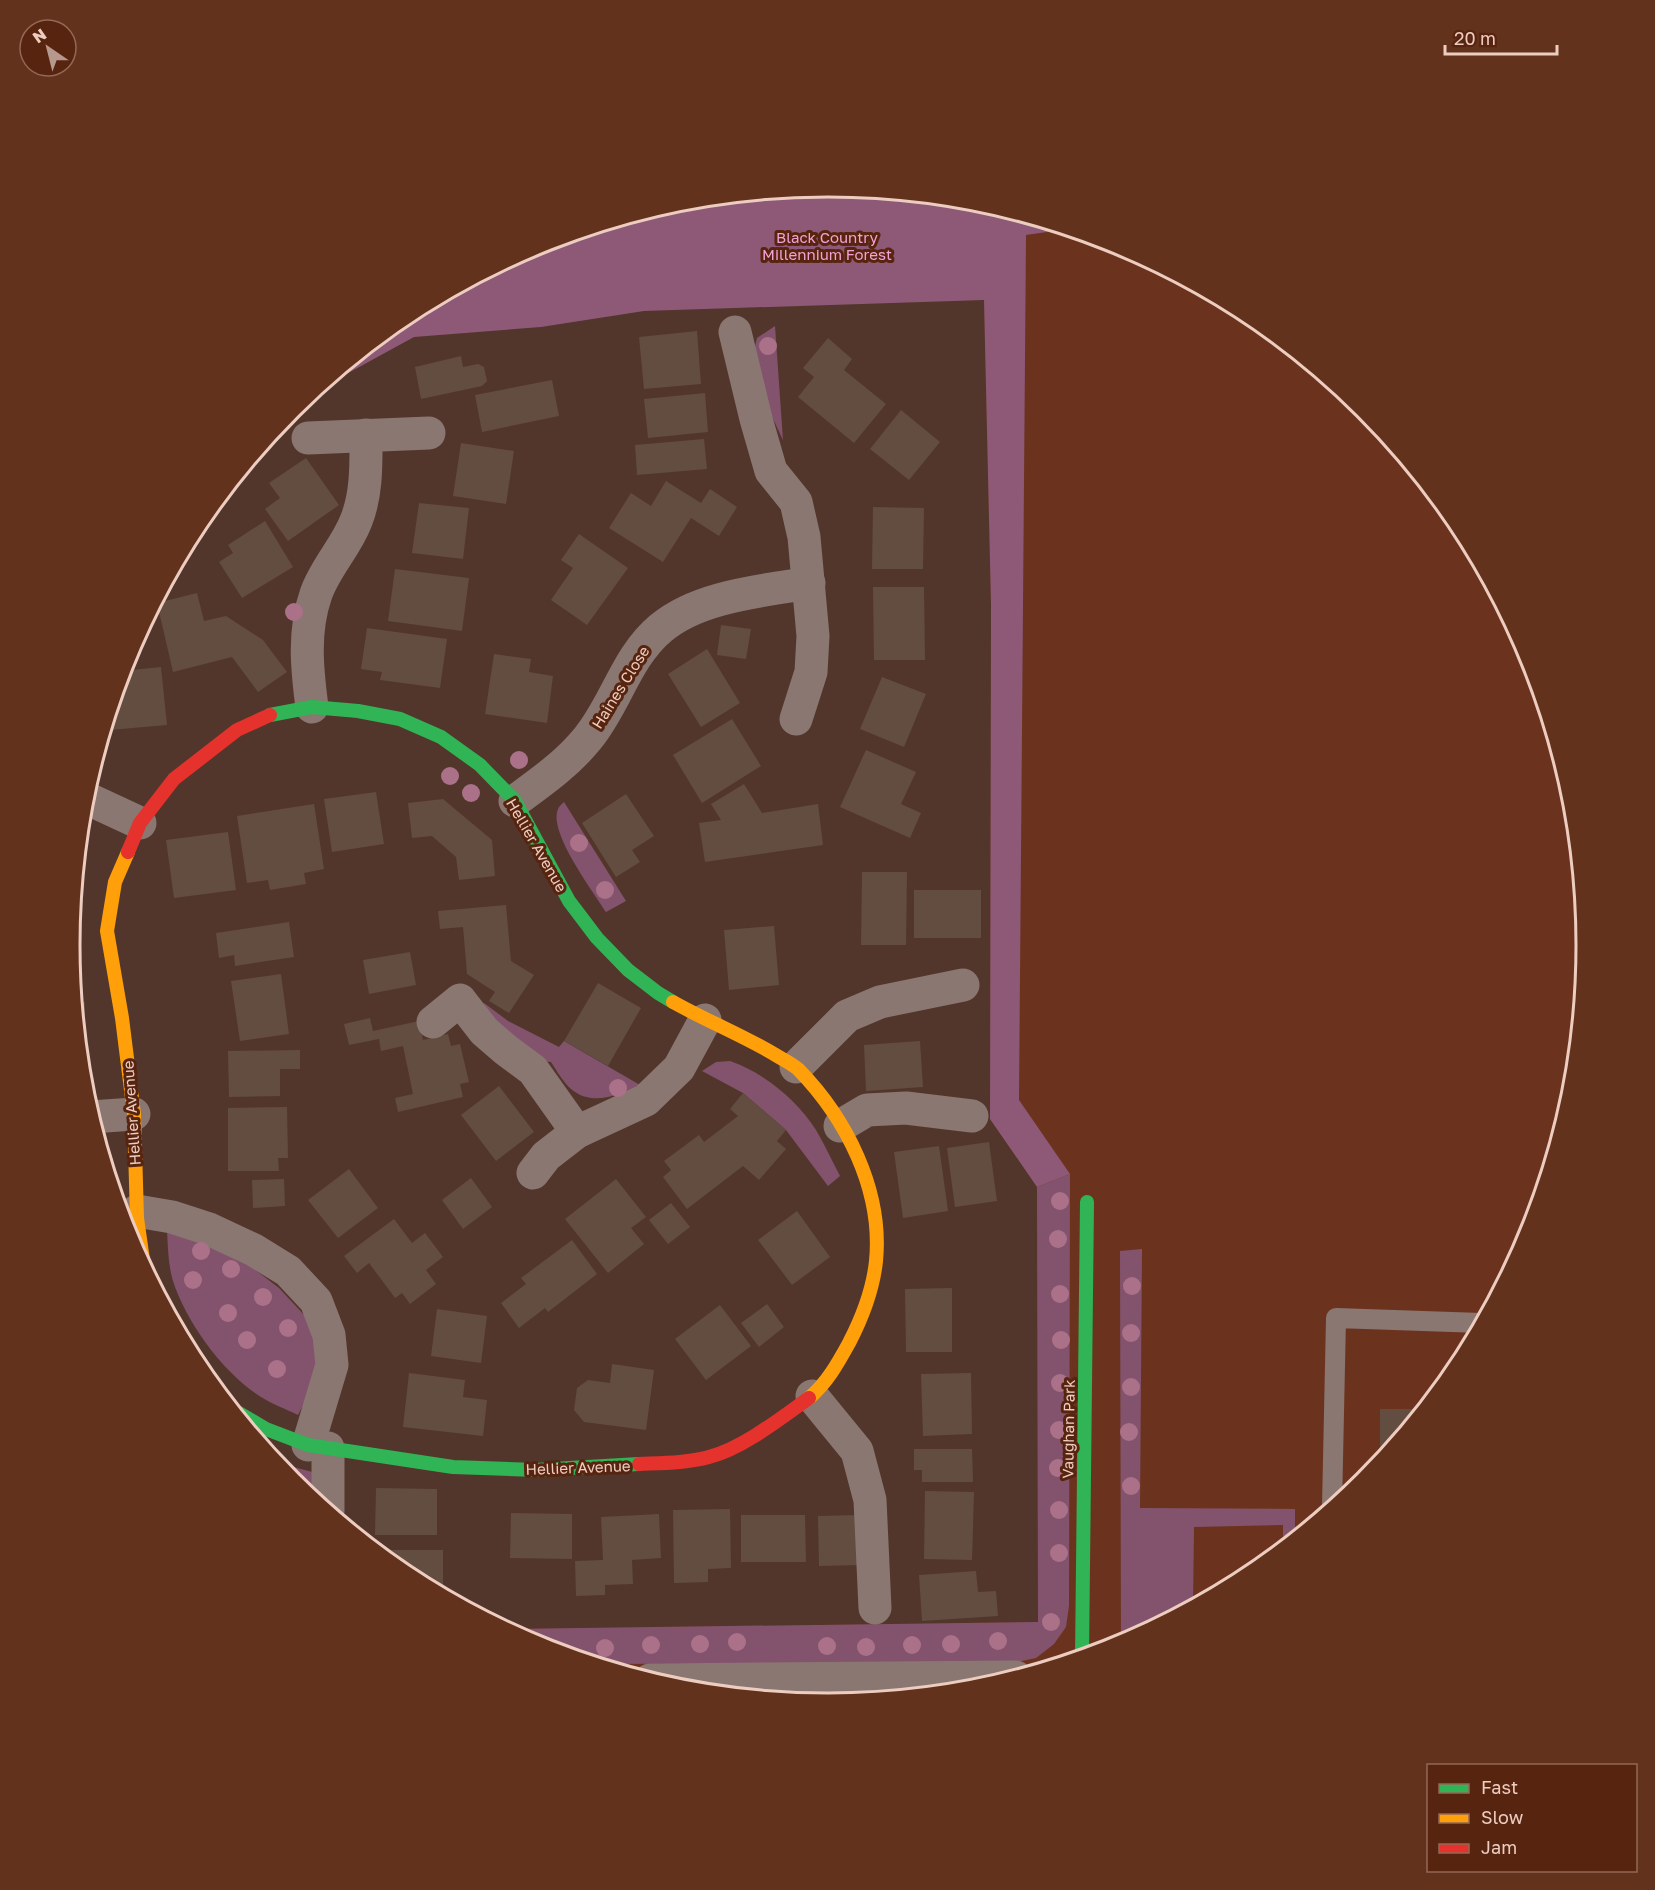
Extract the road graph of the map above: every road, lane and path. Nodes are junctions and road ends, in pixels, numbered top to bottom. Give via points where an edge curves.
1 (735, 332) dead end
2 (429, 433) dead end
3 (366, 435) junction
4 (308, 438) dead end
5 (809, 583) junction
6 (312, 707) junction
7 (796, 719) dead end
8 (94, 801) edge
9 (515, 801) junction
10 (140, 823) junction
11 (963, 985) dead end
12 (705, 1020) junction
13 (433, 1022) dead end
14 (796, 1067) junction
15 (134, 1114) junction
16 (100, 1116) edge
17 (972, 1116) dead end
18 (840, 1126) junction
19 (577, 1132) junction
20 (533, 1173) dead end
21 (1087, 1202) dead end
22 (137, 1211) junction
23 (141, 1241) edge
24 (1473, 1323) edge
25 (812, 1396) junction
26 (251, 1420) edge
27 (318, 1447) junction
28 (1332, 1496) edge
29 (326, 1500) edge
30 (875, 1608) dead end
31 (1082, 1648) edge
32 (980, 1677) edge
33 (686, 1680) edge

1 - 5 street via 771,471 796,502
2 - 3 street
3 - 4 street
3 - 6 street via 365,487 356,522 317,592 309,624 307,662
5 - 7 street via 811,672
5 - 9 street, Haines Close via 726,598 692,609 663,626 641,648 588,738 556,771
6 - 9 street, Hellier Avenue via 400,719 441,737 480,765
6 - 10 street, Hellier Avenue via 270,715 237,730 174,779
8 - 10 street
9 - 12 street, Hellier Avenue via 569,901 597,938 627,970
10 - 15 street, Hellier Avenue via 115,882 107,931
11 - 14 street via 880,1002 847,1016
12 - 14 street, Hellier Avenue
12 - 19 street via 679,1068 646,1100
13 - 19 street via 460,1000 484,1031 533,1070
14 - 18 street, Hellier Avenue
15 - 16 street
15 - 22 street, Hellier Avenue
17 - 18 street via 906,1108 867,1110
18 - 25 street, Hellier Avenue via 868,1183 876,1221 876,1261 869,1296 855,1331 835,1369
19 - 20 street via 546,1156
21 - 31 street, Vaughan Park
22 - 23 street, Hellier Avenue
22 - 27 street via 172,1216 254,1250 288,1271 316,1301 329,1335 332,1365
24 - 28 lane via 1336,1318
25 - 27 street, Hellier Avenue via 749,1439 710,1456 678,1462 535,1470 453,1467
25 - 30 street via 857,1451 870,1500
26 - 27 street, Hellier Avenue
27 - 29 street
32 - 33 street

